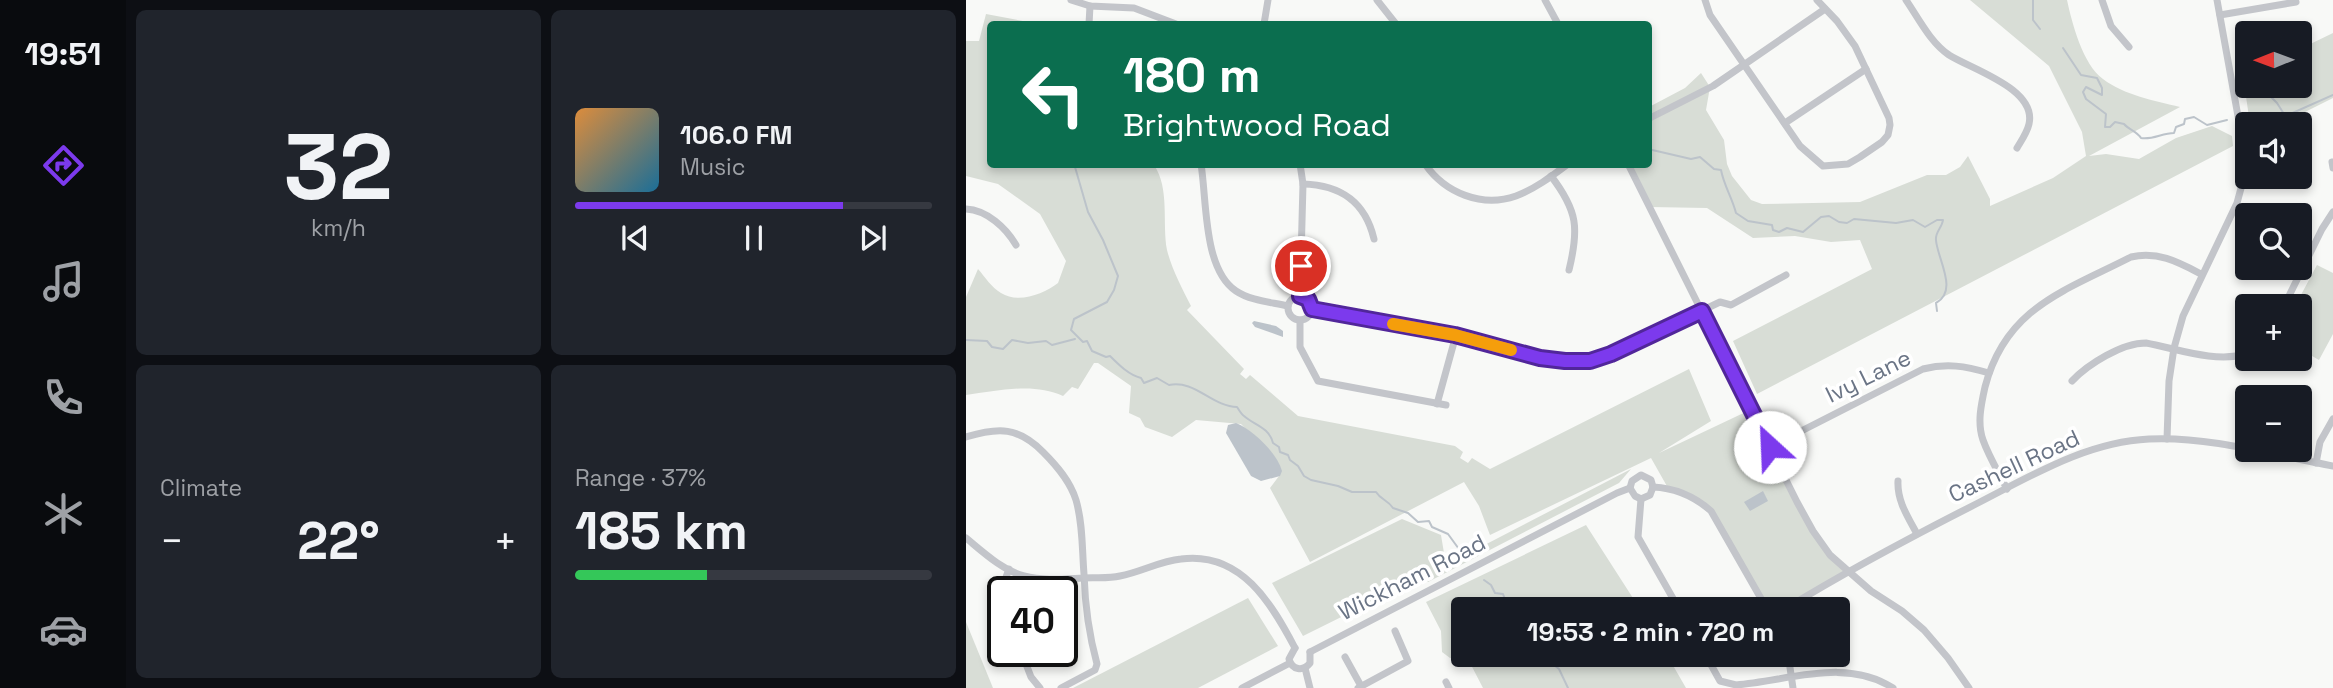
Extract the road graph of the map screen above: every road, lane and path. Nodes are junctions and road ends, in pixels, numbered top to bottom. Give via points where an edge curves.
1 (1071, 0) edge
2 (1268, 0) edge
3 (1377, 0) edge
4 (1390, 0) edge
5 (1545, 0) edge
6 (1705, 0) edge
7 (1817, 0) edge
8 (1906, 0) edge
9 (2102, 0) edge
10 (2217, 0) edge
11 (2296, 2) edge
12 (1090, 6) junction
13 (1383, 6) junction
14 (1825, 9) junction
15 (2220, 15) junction
16 (1089, 21) edge
17 (1168, 21) edge
18 (1264, 21) edge
19 (1394, 21) edge
20 (1556, 21) edge
21 (2129, 47) dead end
22 (1746, 65) junction
23 (1866, 69) junction
24 (1652, 117) edge
25 (1785, 123) junction
26 (2017, 148) dead end
27 (1202, 168) edge
28 (1301, 168) edge
29 (1428, 168) edge
30 (1562, 168) edge
31 (1630, 168) edge
32 (1551, 176) junction
33 (1303, 184) junction
34 (966, 209) edge
35 (2333, 212) edge
36 (1374, 239) dead end
37 (1016, 245) dead end
38 (1569, 270) dead end
39 (2202, 274) junction
40 (1786, 275) dead end
41 (2290, 294) edge
42 (1300, 296) junction
43 (1288, 306) junction
44 (1312, 309) junction
45 (1702, 311) junction
46 (1300, 320) junction
47 (1455, 335) junction
48 (2174, 348) junction
49 (2235, 358) edge
50 (1989, 373) junction
51 (2072, 381) dead end
52 (1437, 404) junction
53 (1446, 405) dead end
54 (2333, 419) edge
55 (966, 437) edge
56 (2167, 439) junction
57 (1770, 447) junction
58 (2316, 463) junction
59 (2333, 466) edge
60 (1898, 481) dead end
61 (1653, 486) junction
62 (1630, 488) junction
63 (2007, 489) junction
64 (1641, 499) junction
65 (1917, 534) junction
66 (966, 538) edge
67 (1009, 569) junction
68 (1846, 571) junction
69 (1006, 576) edge
70 (1084, 578) junction
71 (1672, 597) edge
72 (1760, 597) edge
73 (1804, 597) edge
74 (1395, 631) dead end
75 (1295, 648) junction
76 (1310, 652) junction
77 (1345, 657) dead end
78 (1290, 663) junction
79 (1027, 667) edge
80 (1712, 667) edge
81 (1791, 667) edge
82 (1305, 668) junction
83 (1793, 677) junction
84 (1359, 687) edge
85 (1040, 688) edge
86 (1060, 688) edge
87 (1242, 688) edge
88 (1310, 688) edge
89 (1793, 688) edge
90 (1894, 688) edge
91 (1969, 688) edge

1 - 12 street
2 - 18 street
3 - 13 street
4 - 13 street
5 - 20 street
6 - 22 street via 1710,15
7 - 14 street
8 - 26 street via 1938,46 2025,101 2029,124
9 - 21 street via 2111,26
10 - 15 street
11 - 15 street
12 - 16 street
12 - 17 street via 1135,8
13 - 19 street
14 - 22 street
14 - 23 street via 1855,46
15 - 39 street via 2247,166 2237,203
22 - 24 street
22 - 25 street
23 - 25 street
23 - 25 street via 1889,118 1888,135 1875,147 1848,164 1824,166 1805,152
27 - 43 street via 1213,255 1225,281 1245,296
28 - 33 street
29 - 32 street via 1449,188 1494,200 1515,197
30 - 32 street
31 - 45 street
32 - 38 street via 1575,219
33 - 36 street via 1342,192 1371,223
33 - 42 street
34 - 37 street via 1001,226
35 - 41 street
39 - 48 street
39 - 50 street via 2160,256 2131,257 2027,314 2004,341
40 - 45 street via 1731,304 1720,302
42 - 43 street
42 - 44 street via 1308,299
43 - 46 street via 1291,316
44 - 46 street
44 - 47 street
45 - 47 street via 1642,342 1590,361 1540,358
45 - 57 street
46 - 52 street via 1300,346 1318,381
47 - 52 street
48 - 49 street
48 - 51 street via 2132,344 2087,367
48 - 56 street
50 - 57 street, Ivy Lane via 1951,364 1923,369
50 - 63 street via 1980,428
52 - 53 street
54 - 58 street via 2320,442
55 - 70 street via 1014,431 1032,441 1059,468 1075,499
56 - 58 street, Cashell Road
56 - 63 street, Cashell Road via 2092,450
57 - 68 street via 1813,531
58 - 59 street, Cashell Road
60 - 65 street via 1901,503
61 - 62 street via 1641,475
61 - 64 street via 1650,495
61 - 72 street via 1684,493 1711,511
62 - 64 street
62 - 76 street, Wickham Road via 1541,529
63 - 65 street, Cashell Road
64 - 71 street via 1638,537
65 - 68 street, Cashell Road
66 - 67 street
67 - 69 street
67 - 70 street via 1057,580
68 - 73 street, Cashell Road
68 - 91 street via 1924,630
70 - 75 street via 1122,576 1183,558 1218,563 1264,595
70 - 86 street via 1097,664 1095,670
74 - 84 street via 1408,661
75 - 76 street
75 - 78 street
76 - 82 street
77 - 84 street
78 - 82 street
78 - 87 street
79 - 85 street
80 - 83 street via 1720,681 1743,685
81 - 83 street
82 - 88 street
83 - 89 street
83 - 90 street via 1859,673

